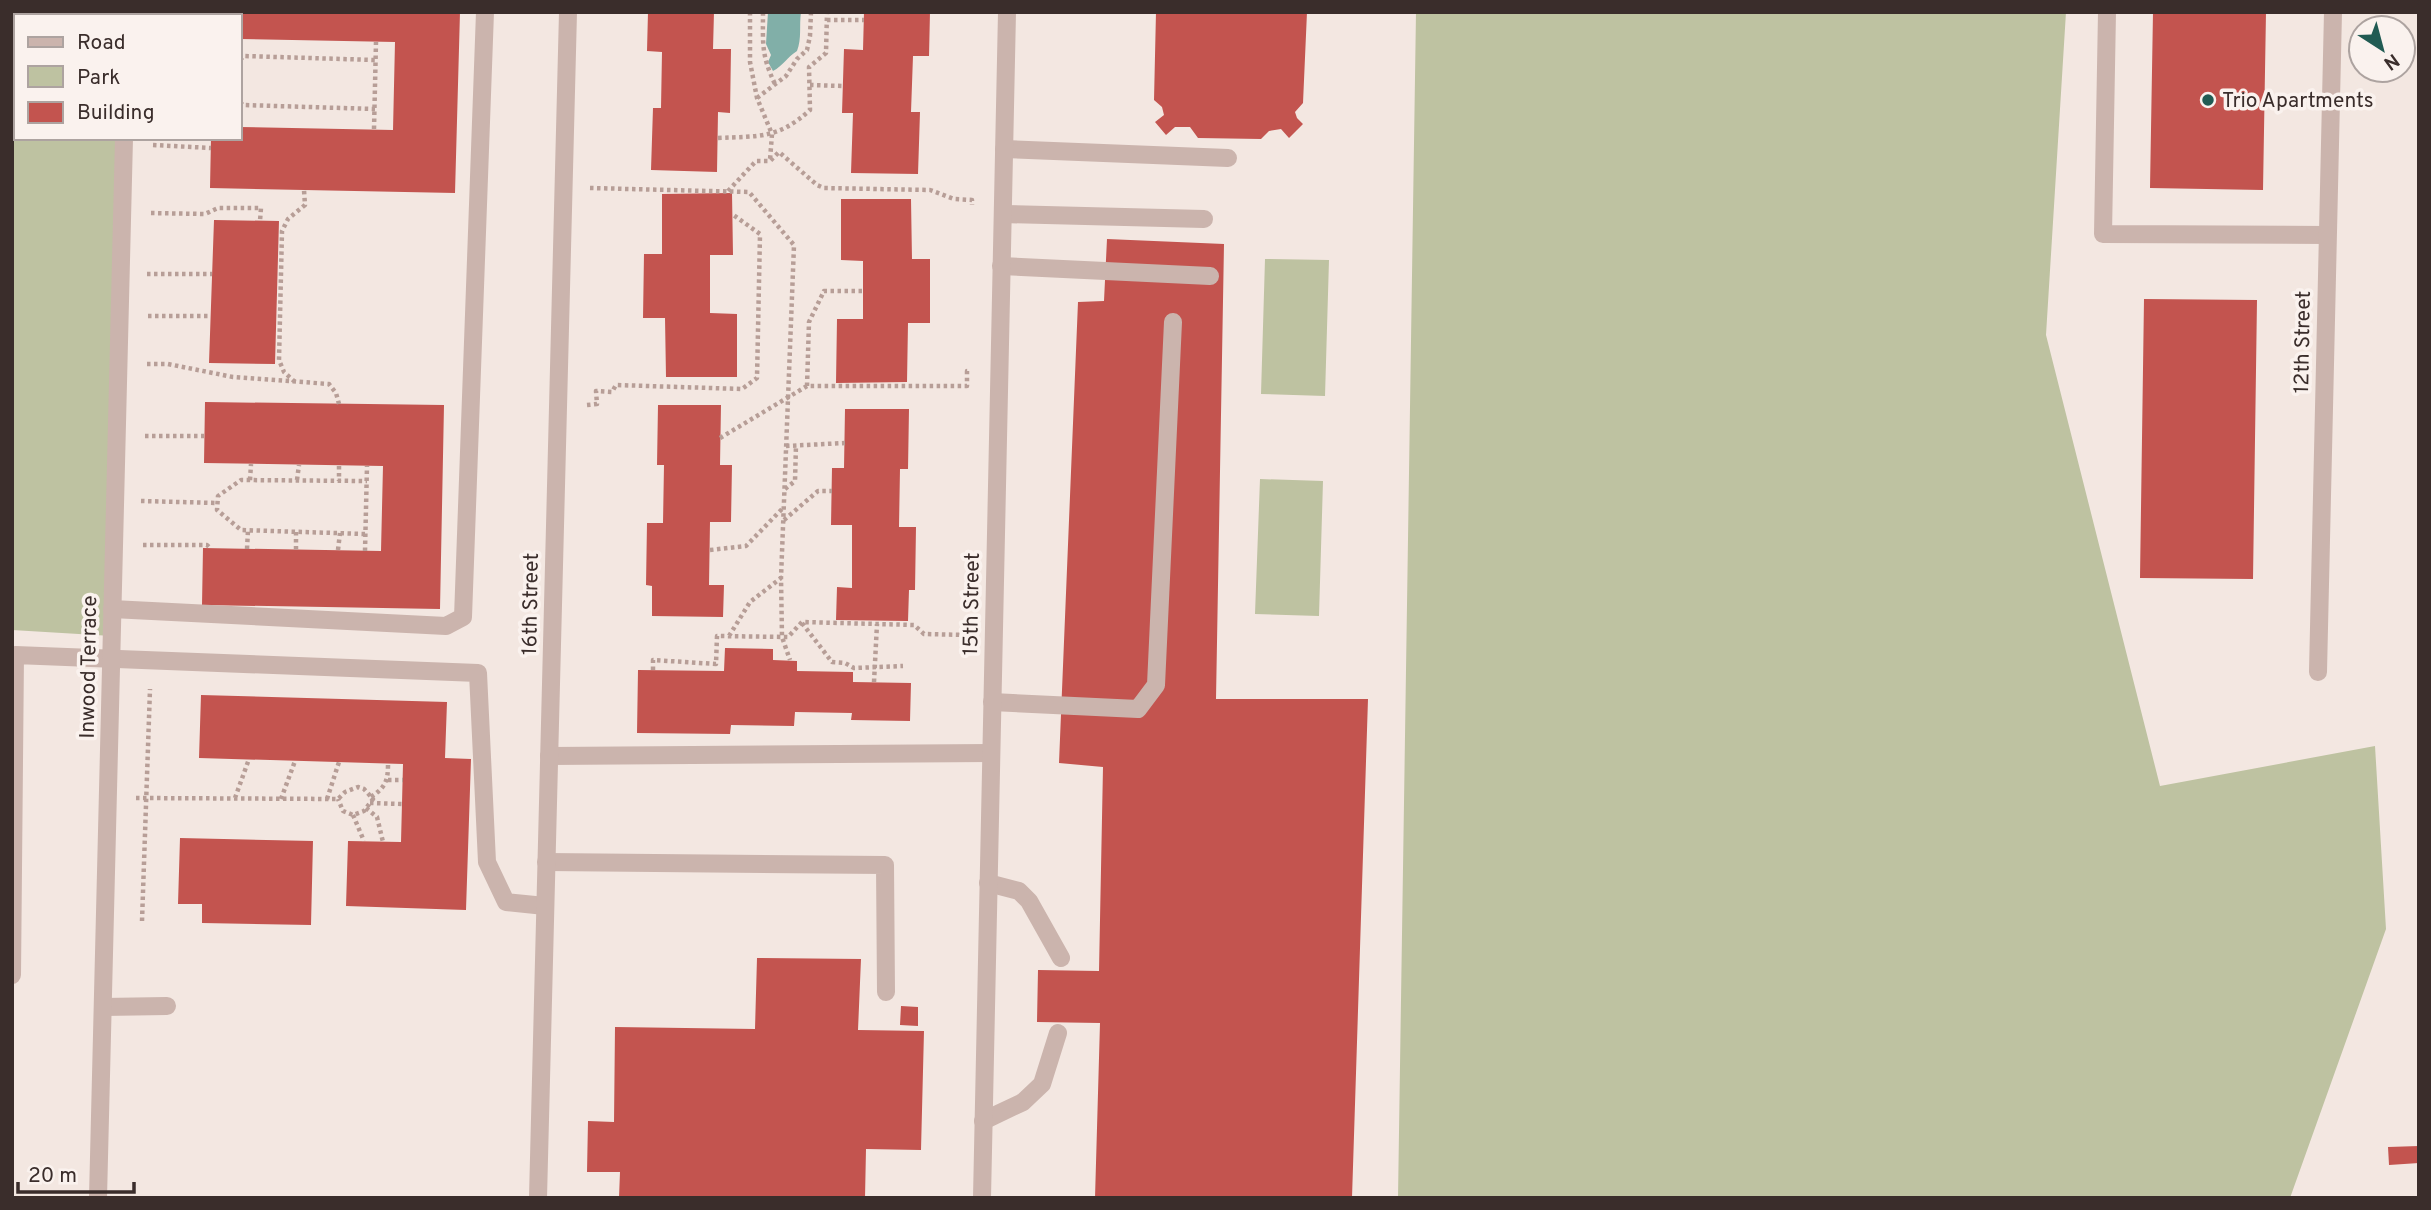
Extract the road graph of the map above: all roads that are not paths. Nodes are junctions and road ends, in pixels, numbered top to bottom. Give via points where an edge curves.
1 (485, 12) edge
2 (568, 12) edge
3 (1007, 12) edge
4 (2106, 12) edge
5 (2333, 12) edge
6 (124, 141) edge
7 (1004, 149) junction
8 (1228, 158) dead end
9 (1003, 214) junction
10 (1204, 219) dead end
11 (2327, 235) junction
12 (1002, 267) junction
13 (1210, 276) dead end
14 (1173, 322) dead end
15 (112, 609) junction
16 (111, 660) junction
17 (2318, 672) dead end
18 (992, 702) junction
19 (991, 753) junction
20 (549, 756) junction
21 (546, 862) junction
22 (988, 883) junction
23 (545, 906) junction
24 (1060, 958) dead end
25 (12, 975) edge
26 (886, 992) dead end
27 (167, 1006) dead end
28 (103, 1007) junction
29 (1058, 1032) dead end
30 (983, 1121) junction
31 (98, 1198) edge
32 (538, 1198) edge
33 (982, 1198) edge

1 - 15 street via 463,617 446,626
2 - 20 street, 16th Street
3 - 7 street, 15th Street
4 - 11 street via 2103,234
5 - 11 street, 12th Street
6 - 15 street, Inwood Terrace
7 - 8 street
7 - 9 street, 15th Street
9 - 10 street
9 - 12 street, 15th Street
11 - 17 street, 12th Street
12 - 13 street
12 - 18 street, 15th Street
14 - 18 street via 1156,685 1138,709
15 - 16 street, Inwood Terrace
16 - 23 street via 478,673 487,862 506,902
16 - 25 street via 15,655
16 - 28 street, Inwood Terrace
18 - 19 street, 15th Street
19 - 20 street
19 - 22 street, 15th Street
20 - 21 street, 16th Street
21 - 23 street, 16th Street
21 - 26 street via 885,865
22 - 24 street via 1019,891 1029,901
22 - 30 street, 15th Street
23 - 32 street, 16th Street
27 - 28 street
28 - 31 street, Inwood Terrace
29 - 30 street via 1042,1084 1023,1102
30 - 33 street, 15th Street

